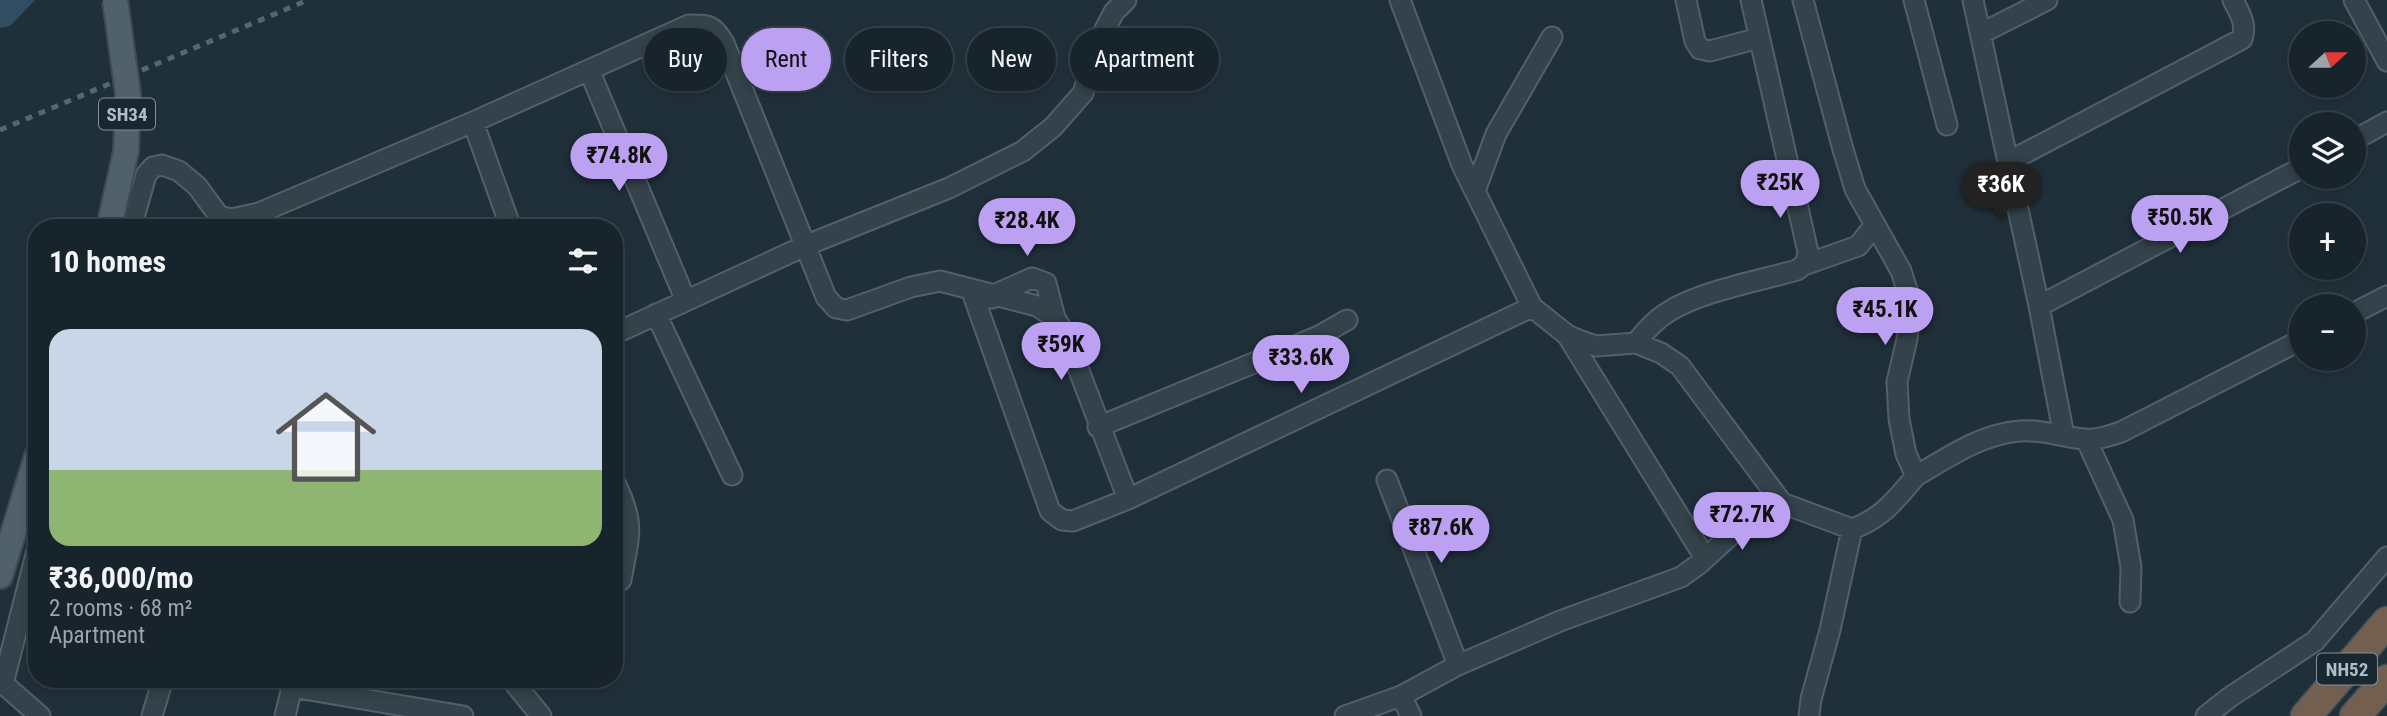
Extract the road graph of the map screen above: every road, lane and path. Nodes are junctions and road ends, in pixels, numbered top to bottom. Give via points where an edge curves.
1 (115, 0) edge
2 (1126, 0) edge
3 (1400, 0) edge
4 (1686, 0) edge
5 (1751, 0) edge
6 (1803, 0) edge
7 (1914, 0) edge
8 (1973, 0) edge
9 (2047, 0) edge
10 (2233, 0) edge
11 (2354, 0) edge
12 (1982, 33) junction
13 (1552, 37) dead end
14 (1759, 38) junction
15 (2387, 61) edge
16 (589, 70) junction
17 (473, 122) junction
18 (2387, 122) edge
19 (1947, 125) dead end
20 (2366, 133) edge
21 (2008, 162) junction
22 (2289, 174) edge
23 (1475, 191) junction
24 (110, 219) edge
25 (134, 219) edge
26 (231, 219) edge
27 (231, 219) edge
28 (507, 219) edge
29 (1875, 225) junction
30 (807, 245) junction
31 (1804, 265) junction
32 (971, 289) junction
33 (994, 295) junction
34 (2387, 296) edge
35 (685, 301) junction
36 (2039, 306) junction
37 (1532, 307) junction
38 (2366, 307) edge
39 (656, 314) junction
40 (981, 315) junction
41 (1347, 320) dead end
42 (623, 330) edge
43 (1567, 335) junction
44 (1636, 342) junction
45 (2289, 346) edge
46 (1098, 427) junction
47 (2064, 436) junction
48 (2085, 439) junction
49 (732, 475) dead end
50 (1916, 476) junction
51 (1387, 480) dead end
52 (28, 485) edge
53 (1128, 499) junction
54 (623, 500) edge
55 (1782, 503) junction
56 (1852, 529) junction
57 (2387, 557) edge
58 (1705, 558) junction
59 (623, 570) edge
60 (0, 576) edge
61 (28, 584) edge
62 (2130, 602) dead end
63 (2387, 622) edge
64 (1458, 665) junction
65 (2387, 680) edge
66 (2, 683) edge
67 (160, 688) edge
68 (292, 688) edge
69 (319, 688) edge
70 (518, 688) edge
71 (1401, 696) junction
72 (40, 716) edge
73 (152, 716) edge
74 (285, 716) edge
75 (463, 716) edge
76 (541, 716) edge
77 (1346, 716) edge
78 (1411, 716) edge
79 (1809, 716) edge
80 (2206, 716) edge
81 (2306, 716) edge
82 (2355, 716) edge

1 - 24 main road, SH34, bridge via 128,94 126,151
2 - 30 street via 1101,37 1083,93 1053,127 1023,151 949,188
3 - 23 street
4 - 14 street via 1700,49 1710,51
5 - 14 street
6 - 29 street via 1855,188
7 - 19 street
8 - 12 street
9 - 12 street
10 - 21 street via 2245,29 2242,39
11 - 15 street
12 - 21 street
13 - 23 street via 1496,134
14 - 31 street via 1808,252
16 - 17 street
16 - 30 street via 689,25 709,25 724,43
16 - 35 street
17 - 26 street via 259,213
17 - 28 street
18 - 20 street
21 - 36 street
22 - 36 street
23 - 37 street
25 - 27 street via 146,175 162,165 179,171 219,216
29 - 31 street via 1858,246
29 - 50 street via 1901,271 1911,302 1897,382 1906,454
30 - 32 street via 826,297 836,308 847,310 940,281
30 - 35 street
31 - 44 street via 1668,312
32 - 33 street
32 - 40 street
33 - 40 street
33 - 46 street via 1037,306 1055,318
34 - 38 street
35 - 39 street
36 - 47 street
37 - 43 street
37 - 53 street
39 - 42 street
39 - 49 street
40 - 53 street via 1050,511 1073,521
41 - 46 street via 1319,336
43 - 44 street via 1596,346
43 - 58 street
44 - 55 street via 1680,366
45 - 48 street via 2121,432
46 - 53 street
47 - 48 street
47 - 50 street via 2022,430 1980,439
48 - 62 street via 2123,520 2131,567
50 - 56 street via 1885,513
51 - 64 street
52 - 60 main road
54 - 59 street via 631,528
55 - 56 street
55 - 58 street via 1733,533
56 - 79 street
57 - 80 street via 2315,641
58 - 64 street via 1662,586 1560,621
61 - 66 street
63 - 81 highway, NH52
64 - 71 street
65 - 82 highway, NH52
66 - 72 street
67 - 73 street
68 - 74 street
69 - 75 street
70 - 76 street
71 - 77 street
71 - 78 street

